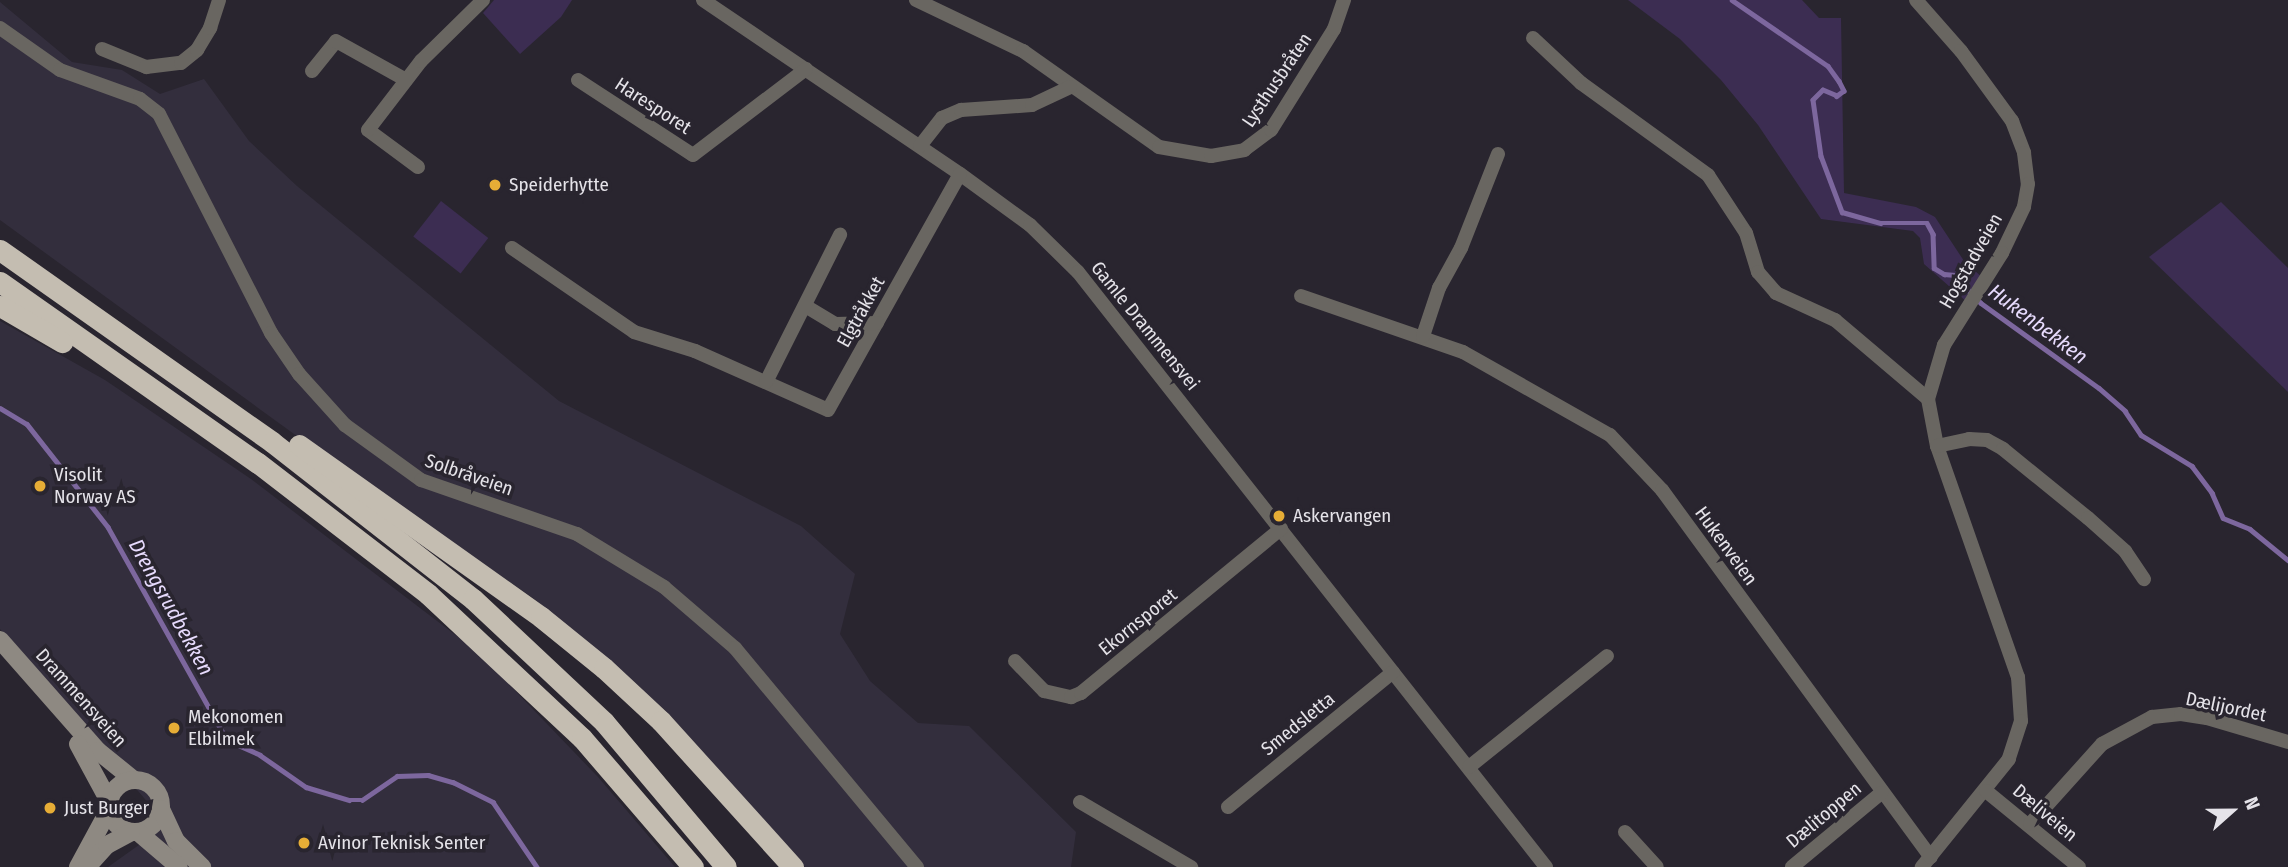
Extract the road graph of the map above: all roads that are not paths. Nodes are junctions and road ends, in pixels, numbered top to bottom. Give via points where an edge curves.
1 (219, 0) edge
2 (483, 0) edge
3 (702, 0) edge
4 (916, 0) edge
5 (1344, 0) edge
6 (1916, 0) edge
7 (0, 28) edge
8 (1533, 38) dead end
9 (103, 49) dead end
10 (806, 69) junction
11 (312, 71) dead end
12 (407, 80) junction
13 (578, 80) dead end
14 (1070, 87) junction
15 (920, 146) junction
16 (1498, 154) dead end
17 (418, 167) dead end
18 (960, 174) junction
19 (841, 235) dead end
20 (512, 248) dead end
21 (0, 250) edge
22 (0, 282) edge
23 (1301, 296) dead end
24 (0, 306) edge
25 (807, 307) junction
26 (99, 319) junction
27 (877, 323) junction
28 (1423, 336) junction
29 (132, 374) junction
30 (766, 382) junction
31 (1928, 399) junction
32 (1937, 446) junction
33 (1281, 529) junction
34 (2144, 579) dead end
35 (0, 640) edge
36 (0, 655) edge
37 (1607, 656) dead end
38 (1015, 661) dead end
39 (1393, 672) junction
40 (2288, 742) edge
41 (1469, 767) junction
42 (134, 780) junction
43 (1986, 791) junction
44 (1881, 793) junction
45 (1080, 802) dead end
46 (109, 806) junction
47 (1228, 807) dead end
48 (161, 809) junction
49 (2030, 824) junction
50 (135, 832) junction
51 (1625, 832) dead end
52 (1927, 862) edge
53 (78, 867) edge
54 (87, 867) edge
55 (178, 867) edge
56 (202, 867) edge
57 (693, 867) edge
58 (726, 867) edge
59 (793, 867) edge
60 (917, 867) edge
61 (1191, 867) edge
62 (1546, 867) edge
63 (1657, 867) edge
64 (1792, 867) edge
65 (2079, 867) edge

1 - 9 street via 210,29 197,50 181,63 146,67
2 - 12 street
3 - 10 street, Gamle Drammensvei
4 - 14 street, Lysthusbråten via 1023,51
5 - 14 street, Lysthusbråten via 1334,29 1271,130 1244,150 1211,156 1159,147
6 - 31 street, Hogstadveien via 1961,51 2012,121 2024,153 2028,184 2024,207 1944,345
7 - 60 street, Solbråveien via 60,70 141,99 159,114 271,334 299,374 345,425 421,480 577,534 664,587 735,648
8 - 31 street via 1581,83 1708,175 1746,233 1763,281 1791,302 1835,320
10 - 13 street, Haresporet via 694,155
10 - 15 street, Gamle Drammensvei
11 - 12 street via 336,41
12 - 17 street via 368,130
14 - 15 street via 1032,105 961,110 942,118
15 - 18 street, Gamle Drammensvei
16 - 28 street
18 - 27 street, Elgtråkket
18 - 33 street, Gamle Drammensvei via 1030,225 1078,272
19 - 25 street
20 - 30 street, Elgtråkket via 634,332 695,351
21 - 26 highway
22 - 29 highway
23 - 28 street, Hukenveien
24 - 29 highway via 86,358
25 - 27 street via 835,324
25 - 30 street
26 - 58 highway via 364,511 473,598 604,722
26 - 59 highway via 148,338 541,617 661,720
27 - 30 street, Elgtråkket via 828,410
28 - 44 street, Hukenveien via 1569,408 1632,455
29 - 57 highway via 258,463 471,631 582,738
31 - 32 street, Hogstadveien
32 - 34 street via 1969,439 1987,440 2003,449 2125,551
32 - 43 street, Hogstadveien via 2018,677 2022,702 2008,759
33 - 38 street, Ekornsporet via 1081,693 1064,697 1044,691
33 - 39 street, Gamle Drammensvei
35 - 42 main road, Drammensveien via 98,751
36 - 46 main road, Drammensveien via 90,760
37 - 41 street
39 - 41 street, Gamle Drammensvei
39 - 47 street, Smedsletta
40 - 49 street, Dælijordet via 2207,718 2181,714 2152,717 2102,744
41 - 62 street, Gamle Drammensvei
42 - 46 main road via 118,787
42 - 48 main road via 157,792
43 - 49 street, Dæliveien
43 - 52 street, Hogstadveien
44 - 52 street, Hukenveien
44 - 64 street, Dælitoppen
45 - 61 street
46 - 50 main road via 116,825
46 - 53 main road
48 - 50 main road via 154,825
48 - 56 main road via 176,841
49 - 65 street, Dæliveien
50 - 54 main road via 107,845
50 - 55 main road
51 - 63 street

